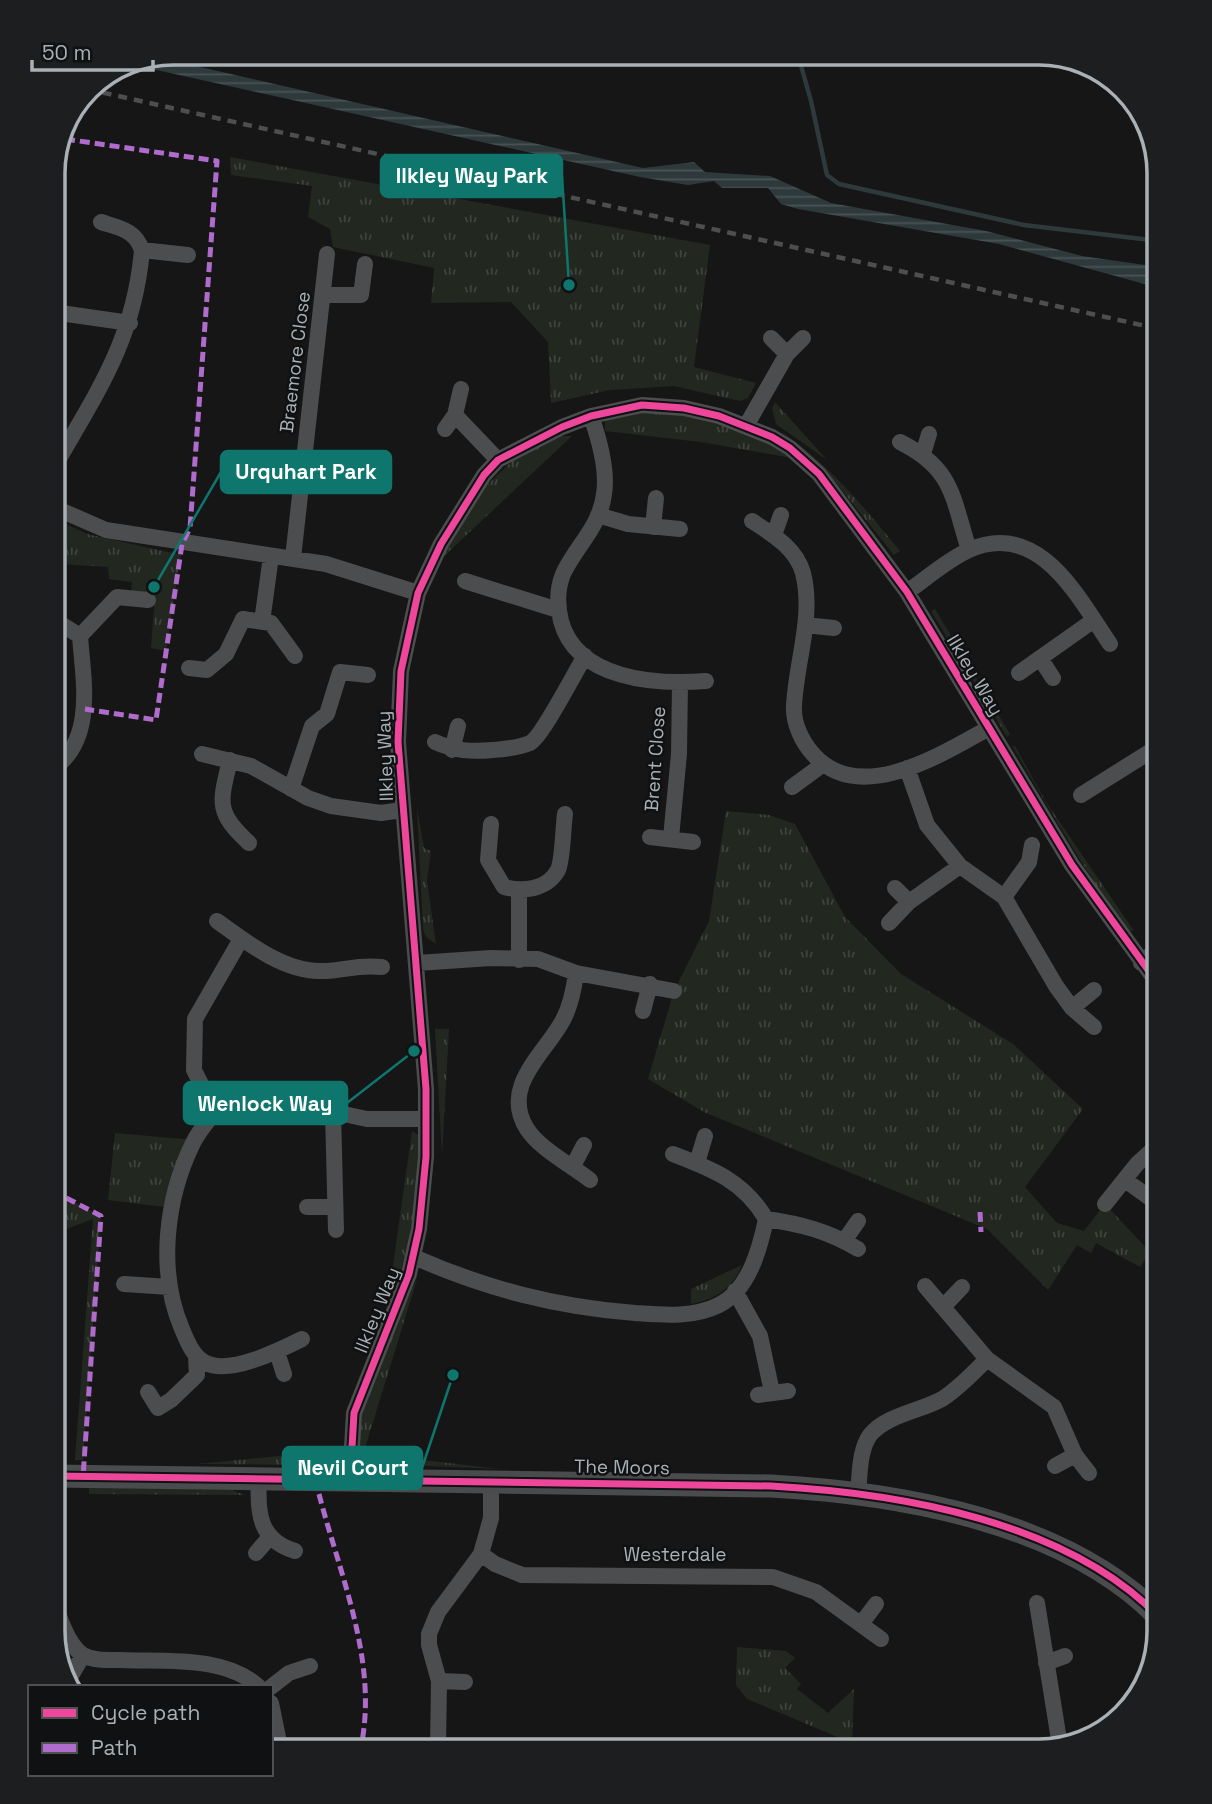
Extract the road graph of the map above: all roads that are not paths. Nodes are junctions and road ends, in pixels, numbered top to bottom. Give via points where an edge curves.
1 (101, 222) dead end
2 (142, 250) junction
3 (327, 254) dead end
4 (188, 255) dead end
5 (365, 264) dead end
6 (324, 295) junction
7 (65, 314) edge
8 (130, 323) junction
9 (771, 338) dead end
10 (803, 338) dead end
11 (787, 354) junction
12 (461, 389) dead end
13 (455, 415) junction
14 (591, 416) junction
15 (746, 426) junction
16 (445, 429) dead end
17 (929, 434) dead end
18 (900, 442) dead end
19 (65, 448) edge
20 (923, 454) junction
21 (498, 460) junction
22 (656, 498) dead end
23 (65, 512) edge
24 (598, 515) junction
25 (781, 515) dead end
26 (752, 521) dead end
27 (653, 527) junction
28 (680, 529) dead end
29 (774, 535) junction
30 (969, 550) junction
31 (271, 556) junction
32 (293, 558) junction
33 (465, 581) dead end
34 (907, 592) junction
35 (418, 593) junction
36 (148, 600) dead end
37 (558, 610) junction
38 (1094, 620) junction
39 (262, 621) junction
40 (806, 625) junction
41 (65, 627) edge
42 (834, 628) dead end
43 (80, 636) junction
44 (1110, 644) dead end
45 (295, 656) dead end
46 (585, 656) junction
47 (1040, 658) junction
48 (189, 668) dead end
49 (1019, 673) dead end
50 (368, 675) dead end
51 (1052, 678) dead end
52 (706, 681) dead end
53 (680, 683) junction
54 (458, 726) dead end
55 (989, 728) junction
56 (435, 742) dead end
57 (452, 750) junction
58 (202, 754) dead end
59 (1147, 754) edge
60 (65, 758) edge
61 (230, 760) junction
62 (822, 765) junction
63 (907, 768) junction
64 (792, 787) dead end
65 (291, 789) junction
66 (1081, 796) dead end
67 (402, 810) junction
68 (565, 814) dead end
69 (491, 824) dead end
70 (650, 837) dead end
71 (671, 838) junction
72 (693, 842) dead end
73 (249, 843) dead end
74 (1032, 845) dead end
75 (960, 866) junction
76 (895, 888) dead end
77 (519, 891) junction
78 (1004, 897) junction
79 (909, 902) junction
80 (217, 921) dead end
81 (889, 923) dead end
82 (241, 939) junction
83 (1147, 958) edge
84 (519, 960) junction
85 (1141, 962) junction
86 (417, 963) junction
87 (382, 967) dead end
88 (1147, 969) edge
89 (576, 974) junction
90 (650, 984) junction
91 (1094, 990) dead end
92 (674, 991) dead end
93 (1072, 1008) junction
94 (643, 1011) dead end
95 (1094, 1027) dead end
96 (218, 1108) junction
97 (333, 1112) junction
98 (426, 1119) junction
99 (705, 1136) dead end
100 (584, 1145) dead end
101 (1147, 1153) edge
102 (673, 1154) dead end
103 (697, 1163) junction
104 (573, 1166) junction
105 (590, 1180) dead end
106 (1125, 1180) junction
107 (1147, 1196) edge
108 (1105, 1204) dead end
109 (307, 1207) dead end
110 (335, 1207) junction
111 (766, 1219) junction
112 (858, 1221) dead end
113 (336, 1230) dead end
114 (414, 1257) junction
115 (124, 1284) dead end
116 (925, 1286) dead end
117 (170, 1287) junction
118 (961, 1287) dead end
119 (735, 1291) junction
120 (943, 1307) junction
121 (302, 1339) dead end
122 (277, 1352) junction
123 (196, 1356) junction
124 (993, 1364) junction
125 (284, 1374) dead end
126 (148, 1392) dead end
127 (773, 1393) dead end
128 (158, 1408) junction
129 (166, 1424) dead end
130 (1075, 1455) junction
131 (1055, 1466) dead end
132 (1089, 1473) dead end
133 (65, 1476) edge
134 (259, 1479) junction
135 (350, 1481) junction
136 (491, 1481) junction
137 (858, 1493) junction
138 (269, 1538) junction
139 (295, 1551) dead end
140 (256, 1553) dead end
141 (481, 1554) junction
142 (1147, 1599) edge
143 (1037, 1603) dead end
144 (876, 1604) dead end
145 (860, 1624) junction
146 (65, 1632) edge
147 (881, 1639) dead end
148 (83, 1655) junction
149 (1065, 1656) dead end
150 (1046, 1663) junction
151 (310, 1666) dead end
152 (73, 1672) edge
153 (439, 1681) junction
154 (465, 1682) dead end
155 (256, 1685) edge
156 (273, 1685) edge
157 (273, 1713) edge
158 (1059, 1737) edge
159 (278, 1739) edge
160 (438, 1739) edge

1 - 2 street via 129,231
2 - 4 street
2 - 8 street
3 - 6 street, Braemore Close
5 - 6 street via 361,295
6 - 32 street, Braemore Close
7 - 8 street
8 - 19 street via 117,356
9 - 11 street
10 - 11 street
11 - 15 street
12 - 13 street
13 - 16 street
13 - 21 street
14 - 15 street, Ilkley Way via 626,407 663,405
14 - 21 street, Ilkley Way
14 - 24 street via 604,471
15 - 34 street, Ilkley Way via 790,448 819,474
17 - 20 street
18 - 20 street
20 - 30 street via 947,480
21 - 35 street, Ilkley Way via 441,544
22 - 27 street
23 - 31 street via 106,530
24 - 27 street
24 - 37 street via 564,573
25 - 29 street
26 - 29 street
27 - 28 street
29 - 40 street via 796,557 803,574
30 - 34 street
30 - 38 street via 1008,543 1042,555
31 - 32 street
31 - 39 street
32 - 35 street
33 - 37 street via 486,580
34 - 55 street, Ilkley Way
35 - 67 street, Ilkley Way via 398,693
36 - 43 street via 117,597
37 - 46 street via 563,628
38 - 44 street
38 - 47 street
39 - 45 street via 271,623
39 - 48 street via 243,619 226,653 207,670
40 - 42 street
40 - 62 street via 794,709 808,748
41 - 43 street
43 - 60 street via 85,709
46 - 53 street via 612,672
46 - 57 street via 532,742 510,749
47 - 49 street
47 - 51 street
50 - 65 street via 340,672 327,714 312,726
52 - 53 street
53 - 71 street, Brent Close
54 - 57 street
55 - 63 street
55 - 85 street, Ilkley Way via 1072,865
56 - 57 street
58 - 61 street
59 - 66 street
61 - 65 street via 251,766
61 - 73 street via 223,813
62 - 63 street via 850,775 874,776
62 - 64 street
63 - 75 street via 927,825
65 - 67 street via 341,808 381,813
67 - 86 street, Ilkley Way
68 - 77 street via 558,870 540,887
69 - 77 street via 488,860 504,887
70 - 71 street, Brent Close
71 - 72 street, Brent Close
74 - 78 street via 1030,862
75 - 78 street
75 - 79 street
76 - 79 street
77 - 84 street
78 - 93 street
79 - 81 street
80 - 82 street
82 - 87 street via 275,958 318,971 359,957
82 - 96 street via 197,1012 194,1026 197,1079
83 - 85 street
84 - 86 street
84 - 89 street via 538,958
85 - 88 street, Ilkley Way
86 - 98 street, Ilkley Way
89 - 90 street
89 - 104 street via 564,1018 531,1062 520,1100 528,1130
90 - 92 street
90 - 94 street
91 - 93 street
93 - 95 street
96 - 97 street via 239,1116 289,1106
96 - 117 street via 194,1140 181,1177 167,1248
97 - 98 street via 367,1119
97 - 110 street
98 - 114 street, Ilkley Way via 424,1185
99 - 103 street
100 - 104 street
101 - 106 street
102 - 103 street
103 - 111 street via 753,1197
104 - 105 street
106 - 107 street
106 - 108 street
109 - 110 street
110 - 113 street
111 - 112 street via 806,1225 851,1245
111 - 119 street via 759,1252
114 - 119 street via 548,1303 596,1310 666,1315 698,1312 721,1304
114 - 135 street, Ilkley Way via 354,1413
115 - 117 street
116 - 120 street
117 - 123 street via 180,1325
118 - 120 street
119 - 127 street via 760,1336
120 - 124 street
121 - 122 street
122 - 123 street via 217,1365
122 - 125 street
123 - 128 street via 197,1375
124 - 130 street via 1054,1407
124 - 137 street via 942,1399 889,1421 871,1435 863,1451
126 - 128 street
128 - 129 street
130 - 131 street
130 - 132 street
133 - 134 street, The Moors
134 - 135 street, The Moors
134 - 138 street via 260,1516
135 - 136 street, The Moors
136 - 137 street, The Moors via 771,1486
136 - 141 street via 491,1518
137 - 142 street, The Moors via 976,1519 1073,1552
138 - 139 street
138 - 140 street
141 - 145 street, Westerdale via 522,1575 773,1577 803,1585
141 - 153 street via 431,1624 429,1645
143 - 150 street
144 - 145 street
145 - 147 street, Westerdale
146 - 148 street
148 - 152 street
148 - 155 street via 212,1666 245,1676
149 - 150 street
150 - 158 street
151 - 156 street via 289,1673
153 - 154 street
153 - 160 street
157 - 159 street

